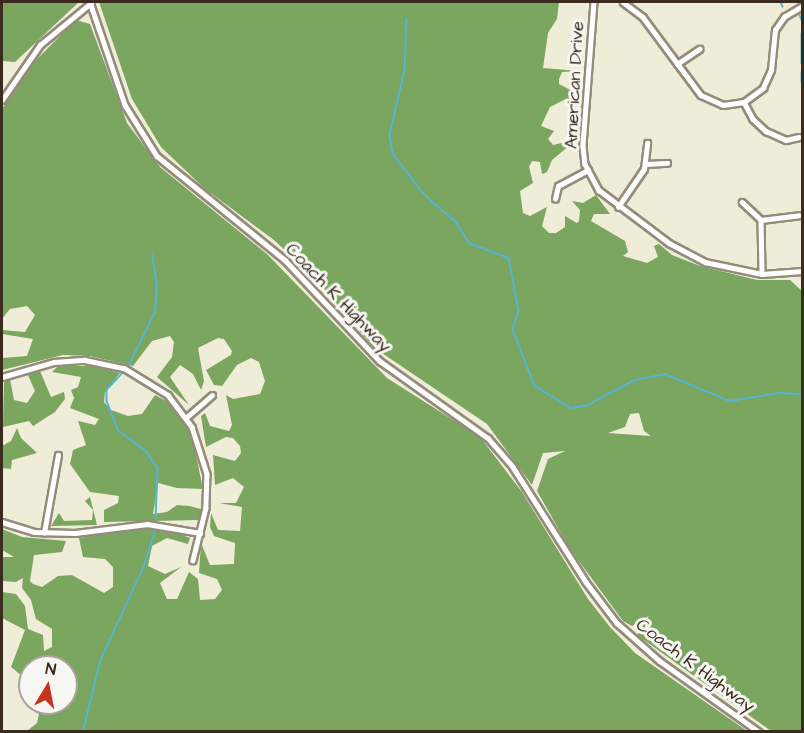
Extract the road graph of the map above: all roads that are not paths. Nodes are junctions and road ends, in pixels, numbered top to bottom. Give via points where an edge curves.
1 (91, 2) edge
2 (594, 2) edge
3 (623, 2) edge
4 (802, 6) edge
5 (699, 49) dead end
6 (677, 64) junction
7 (2, 100) edge
8 (744, 102) junction
9 (799, 137) dead end
10 (647, 143) dead end
11 (667, 163) dead end
12 (646, 164) junction
13 (588, 170) junction
14 (555, 199) dead end
15 (742, 202) dead end
16 (618, 207) junction
17 (799, 214) dead end
18 (761, 220) junction
19 (802, 271) edge
20 (762, 274) junction
21 (2, 376) edge
22 (212, 395) dead end
23 (187, 417) junction
24 (58, 455) dead end
25 (2, 522) edge
26 (200, 532) junction
27 (44, 533) junction
28 (193, 560) dead end
29 (759, 732) edge

1 - 7 street via 40,45
1 - 29 street, Coach K Highway via 125,105 157,156 274,250 380,362 488,438 513,467 586,582 617,623 660,661
2 - 13 street, American Drive via 583,136
3 - 6 street via 643,17
4 - 8 street via 777,26 769,76 758,93
5 - 6 street
6 - 8 street via 703,97 723,105
8 - 9 street via 753,118 772,135 789,140
10 - 12 street
11 - 12 street
12 - 16 street
13 - 14 street via 558,186
13 - 16 street, American Drive via 599,190
15 - 18 street
16 - 20 street, American Drive via 693,257
17 - 18 street
18 - 20 street
19 - 20 street, American Drive
21 - 23 street via 54,362 103,363 150,381
22 - 23 street
23 - 26 street via 202,451 208,482
24 - 27 street
25 - 27 street via 18,530
26 - 27 street via 147,524
26 - 28 street

